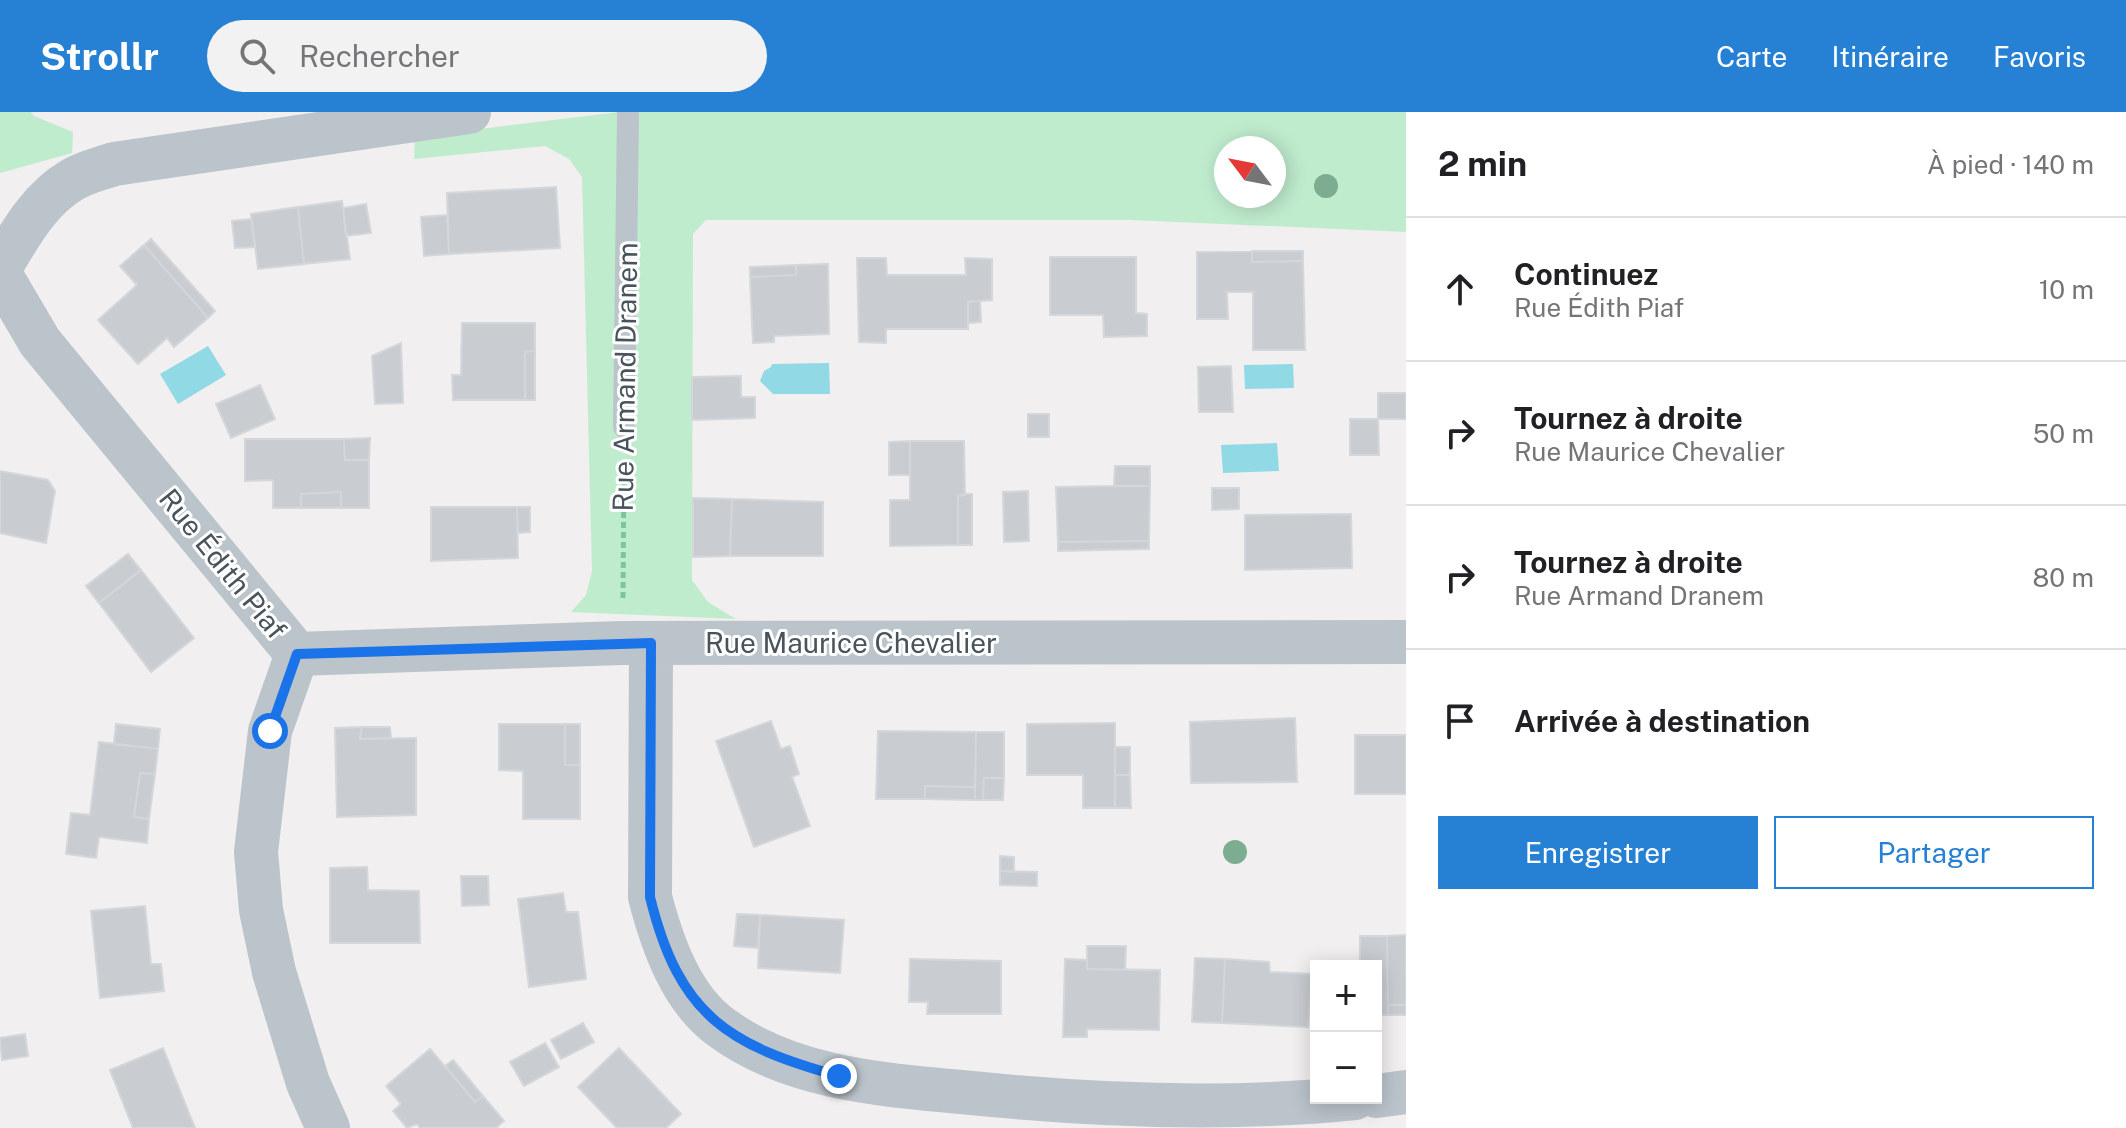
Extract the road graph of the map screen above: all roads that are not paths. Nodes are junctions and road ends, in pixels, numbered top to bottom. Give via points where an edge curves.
1 (469, 112) edge
2 (628, 112) edge
3 (13, 218) edge
4 (0, 271) edge
5 (624, 427) road end
6 (1406, 642) edge
7 (636, 643) junction
8 (297, 654) junction
9 (1406, 1092) edge
10 (1382, 1095) edge
11 (1310, 1101) edge
12 (328, 1128) edge

1 - 3 street via 114,164 75,178
2 - 5 lane, Rue Armand Dranem
3 - 4 street
4 - 8 street, Rue Édith Piaf via 40,342
6 - 7 street, Rue Maurice Chevalier
7 - 8 street, Rue Maurice Chevalier
7 - 11 street via 650,897 660,937 677,971 720,1027 783,1061 898,1086 1153,1107
8 - 12 street, Rue Édith Piaf via 270,731 256,852 274,972 290,1032
9 - 10 street

